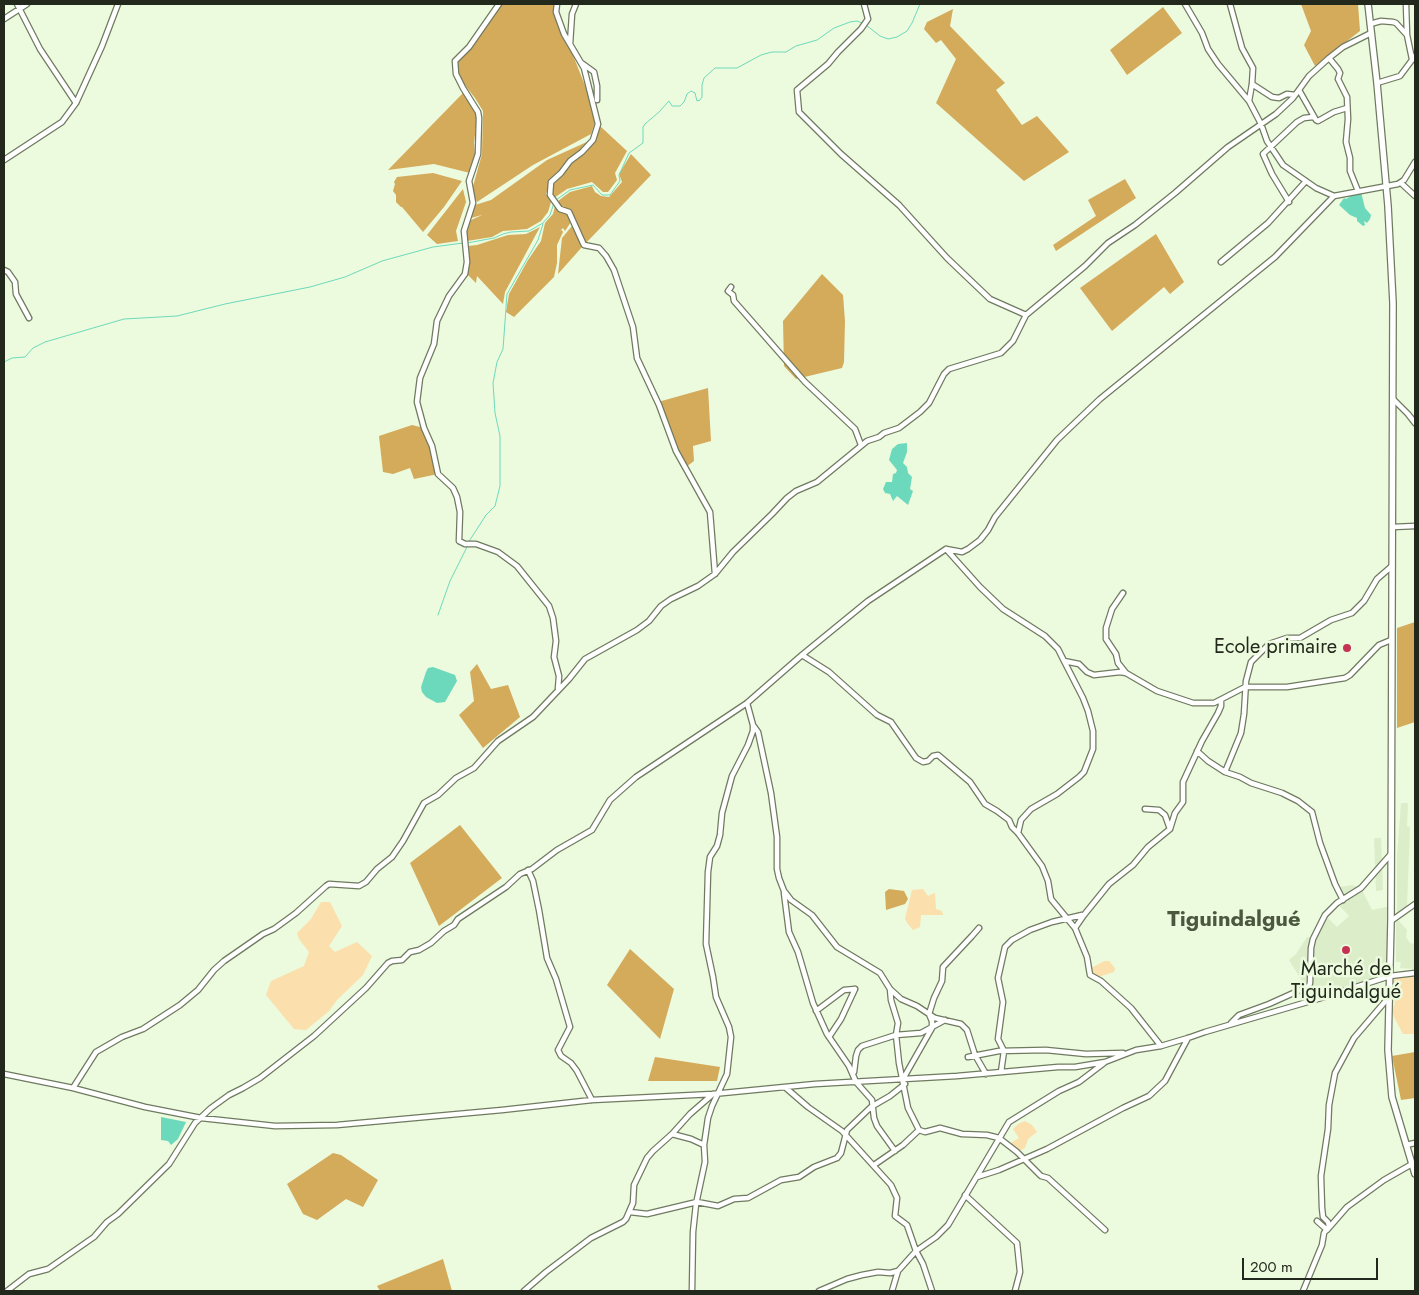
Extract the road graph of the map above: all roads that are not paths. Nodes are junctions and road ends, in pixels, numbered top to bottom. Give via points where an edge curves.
1 (27, 4) edge
2 (118, 4) edge
3 (499, 4) edge
4 (558, 4) edge
5 (576, 4) edge
6 (864, 4) edge
7 (1185, 4) edge
8 (1230, 4) edge
9 (1368, 4) edge
10 (1406, 4) edge
11 (18, 6) edge
12 (4, 19) edge
13 (1370, 24) junction
14 (1371, 33) junction
15 (1407, 35) junction
16 (570, 44) junction
17 (1329, 58) junction
18 (1414, 58) edge
19 (582, 64) junction
20 (1377, 83) junction
21 (1252, 84) junction
22 (1299, 90) junction
23 (1295, 95) junction
24 (597, 100) dead end
25 (1249, 101) junction
26 (76, 103) junction
27 (1347, 108) junction
28 (1313, 117) junction
29 (1261, 124) junction
30 (1270, 147) junction
31 (4, 160) edge
32 (1415, 162) edge
33 (1306, 181) junction
34 (1401, 183) junction
35 (1386, 187) junction
36 (1358, 191) junction
37 (1334, 196) junction
38 (1415, 196) edge
39 (1289, 202) junction
40 (1221, 262) dead end
41 (4, 270) edge
42 (731, 287) dead end
43 (1026, 315) junction
44 (29, 318) dead end
45 (1393, 400) junction
46 (1415, 423) edge
47 (861, 445) junction
48 (1415, 526) edge
49 (1392, 527) junction
50 (946, 549) junction
51 (1392, 566) junction
52 (715, 574) junction
53 (1123, 593) dead end
54 (1391, 640) junction
55 (802, 655) junction
56 (1064, 661) junction
57 (1126, 673) junction
58 (1245, 687) junction
59 (558, 689) junction
60 (1221, 700) junction
61 (747, 703) junction
62 (753, 725) junction
63 (1198, 751) junction
64 (1224, 772) junction
65 (1145, 809) dead end
66 (1170, 829) junction
67 (1018, 833) junction
68 (1391, 854) junction
69 (528, 870) junction
70 (784, 891) junction
71 (1343, 900) junction
72 (1415, 904) edge
73 (1084, 915) junction
74 (1069, 920) junction
75 (1391, 921) junction
76 (979, 928) dead end
77 (1075, 928) junction
78 (1415, 973) edge
79 (1390, 976) junction
80 (890, 989) junction
81 (1389, 997) junction
82 (816, 1011) junction
83 (929, 1014) junction
84 (945, 1020) junction
85 (1230, 1024) junction
86 (932, 1028) junction
87 (896, 1035) junction
88 (829, 1037) junction
89 (1188, 1038) junction
90 (1161, 1046) junction
91 (1004, 1051) junction
92 (1130, 1052) junction
93 (975, 1055) junction
94 (968, 1057) dead end
95 (1105, 1062) junction
96 (1000, 1072) junction
97 (4, 1074) edge
98 (853, 1074) junction
99 (986, 1074) junction
100 (856, 1082) junction
101 (903, 1082) junction
102 (74, 1088) junction
103 (786, 1088) junction
104 (716, 1094) junction
105 (592, 1100) junction
106 (871, 1107) junction
107 (201, 1118) junction
108 (919, 1130) junction
109 (672, 1134) junction
110 (845, 1135) junction
111 (999, 1138) junction
112 (1415, 1144) edge
113 (704, 1145) junction
114 (1406, 1145) junction
115 (896, 1151) junction
116 (1024, 1159) junction
117 (1412, 1164) junction
118 (874, 1165) junction
119 (1415, 1174) edge
120 (976, 1176) junction
121 (965, 1196) junction
122 (697, 1202) junction
123 (630, 1212) junction
124 (1317, 1221) dead end
125 (1105, 1230) dead end
126 (1325, 1231) junction
127 (916, 1251) junction
128 (898, 1272) junction
129 (7, 1291) edge
130 (524, 1291) edge
131 (692, 1291) edge
132 (818, 1291) edge
133 (892, 1291) edge
134 (932, 1291) edge
135 (1015, 1291) edge
136 (1303, 1291) edge

1 - 11 street
2 - 26 street
3 - 59 street via 469,47 455,61 456,74 479,118 477,160 469,181 473,203 464,231 467,262 465,274 439,316 434,344 420,378 417,402 438,474 453,488 457,497 459,541 498,552 517,566 550,606 556,641 554,657 559,676
4 - 16 street via 556,12
5 - 16 street
6 - 43 street via 868,20 861,29 828,64 797,90 799,112 899,204 947,258 990,299
7 - 25 street via 1208,49
8 - 21 street via 1242,48 1253,68
9 - 13 street
10 - 15 street
11 - 12 street
11 - 26 street via 40,49
13 - 14 street
13 - 15 street via 1381,21 1396,23
14 - 17 street
14 - 20 street
15 - 18 street
16 - 19 street
17 - 22 street via 1308,76
17 - 27 street via 1339,72
18 - 20 street via 1400,76
19 - 24 street via 594,72
19 - 52 street via 598,116 598,128 590,144 552,182 550,195 560,209 569,212 582,243 599,248 614,270 633,327 635,352 676,451 710,512
20 - 35 street
21 - 23 street via 1272,97
21 - 25 street
22 - 23 street
22 - 28 street
23 - 29 street
25 - 29 street
26 - 31 street via 62,122
27 - 28 street via 1318,121
27 - 36 street via 1346,142 1350,171
28 - 30 street via 1297,122
29 - 30 street
29 - 43 street via 1108,243
30 - 33 street via 1283,166
30 - 39 street via 1264,156
32 - 34 street
33 - 37 street
33 - 39 street
34 - 35 street
34 - 38 street
35 - 36 street
35 - 45 street via 1393,303
36 - 37 street
37 - 50 street via 1275,257 1100,398 1057,440 980,540 962,552
39 - 40 street via 1268,224
41 - 44 street via 15,282 16,294
42 - 47 street via 728,290 734,301 805,382 855,429
43 - 47 street via 1013,341 1001,353 949,369 925,407 899,428
45 - 46 street
45 - 49 street
47 - 52 street via 817,482 787,498
48 - 49 street
49 - 51 street
50 - 55 street via 868,601
50 - 56 street via 1003,609 1045,636
51 - 54 street
51 - 58 street via 1377,579 1364,601 1352,613 1331,620 1300,638 1269,644 1251,662
52 - 59 street via 661,606 638,630 585,659
53 - 57 street via 1112,609 1106,628 1107,641
54 - 58 street via 1379,645 1344,678 1287,687
54 - 68 street
55 - 61 street
55 - 67 street via 829,672 877,715 891,722 920,761 928,761 936,755 950,764 970,782 985,804 1003,815
56 - 57 street via 1079,664 1094,675
56 - 67 street via 1088,711 1093,749 1084,772 1020,820
57 - 60 street via 1157,691 1186,702 1206,704
58 - 60 street
58 - 64 street via 1241,733
59 - 102 street via 533,716 498,741 474,768 424,803 392,857 366,882 359,886 326,886 296,914 224,961 180,1005 96,1052
60 - 63 street via 1218,713
61 - 62 street
61 - 69 street via 636,777 610,800 592,830
62 - 70 street via 758,732 771,793 778,878
62 - 104 street via 748,745 732,776 720,835 710,857 708,872 706,944 716,997 731,1037 727,1074
63 - 64 street
63 - 66 street via 1183,782 1183,802
64 - 71 street via 1282,793 1312,812 1320,843
65 - 66 street via 1159,810 1165,815
66 - 73 street via 1109,884
67 - 74 street via 1042,866 1051,898
68 - 71 street via 1361,888
68 - 75 street
69 - 105 street via 547,958 570,1027 558,1050 577,1071
69 - 107 street via 458,918 432,943 410,952 402,960 388,963 314,1036 260,1078 221,1100
70 - 80 street via 812,915 836,947 880,973
70 - 82 street via 789,932
71 - 85 street via 1324,915 1313,939 1309,986 1239,1015
72 - 75 street
73 - 74 street
73 - 77 street
74 - 77 street
74 - 91 street via 1030,930 1004,947 998,978 1002,1002 998,1039
75 - 79 street
76 - 83 street via 942,967 942,981
77 - 90 street via 1090,975 1131,1008
78 - 79 street
79 - 81 street
79 - 85 street
80 - 83 street
80 - 87 street via 898,1023
81 - 114 street via 1390,1084
81 - 126 street via 1354,1038 1335,1073 1321,1176 1323,1217 1329,1226
82 - 88 street
82 - 88 street via 844,990 855,989
83 - 84 street
83 - 86 street
84 - 86 street
84 - 93 street via 961,1024 967,1030
85 - 89 street
86 - 87 street via 921,1033
86 - 101 street
87 - 98 street via 858,1050
87 - 101 street
88 - 98 street
89 - 90 street
89 - 116 street via 1165,1081 1154,1093
90 - 92 street
91 - 92 street
91 - 93 street
91 - 96 street
92 - 95 street
93 - 94 street
93 - 99 street
95 - 96 street
95 - 111 street via 1079,1082 1009,1122
96 - 99 street
97 - 102 street
98 - 100 street
99 - 101 street
100 - 101 street
100 - 103 street
100 - 106 street via 872,1100
101 - 106 street via 890,1096
101 - 108 street via 908,1108
102 - 107 street
103 - 104 street
103 - 110 street
104 - 105 street
104 - 109 street via 690,1114
104 - 113 street
105 - 107 street via 317,1126 270,1126
106 - 110 street
106 - 115 street via 877,1126
107 - 129 street via 169,1164 94,1237 48,1269 29,1274
108 - 111 street via 925,1132 940,1128
108 - 115 street
109 - 113 street
109 - 123 street via 647,1158 634,1186
110 - 118 street
110 - 122 street via 841,1153 836,1158 799,1176 781,1180 748,1198 734,1199 718,1206
111 - 116 street
111 - 120 street
112 - 114 street
113 - 122 street
114 - 117 street
115 - 118 street
116 - 120 street
116 - 125 street
117 - 119 street
117 - 126 street via 1347,1207
118 - 127 street via 891,1185 897,1198 895,1216 907,1225
120 - 121 street
121 - 127 street via 942,1232
121 - 135 street via 1017,1243 1020,1272
122 - 123 street via 647,1214
122 - 131 street
123 - 130 street via 623,1222 591,1238
124 - 126 street
126 - 136 street
127 - 128 street
127 - 134 street
128 - 132 street via 878,1272
128 - 133 street

